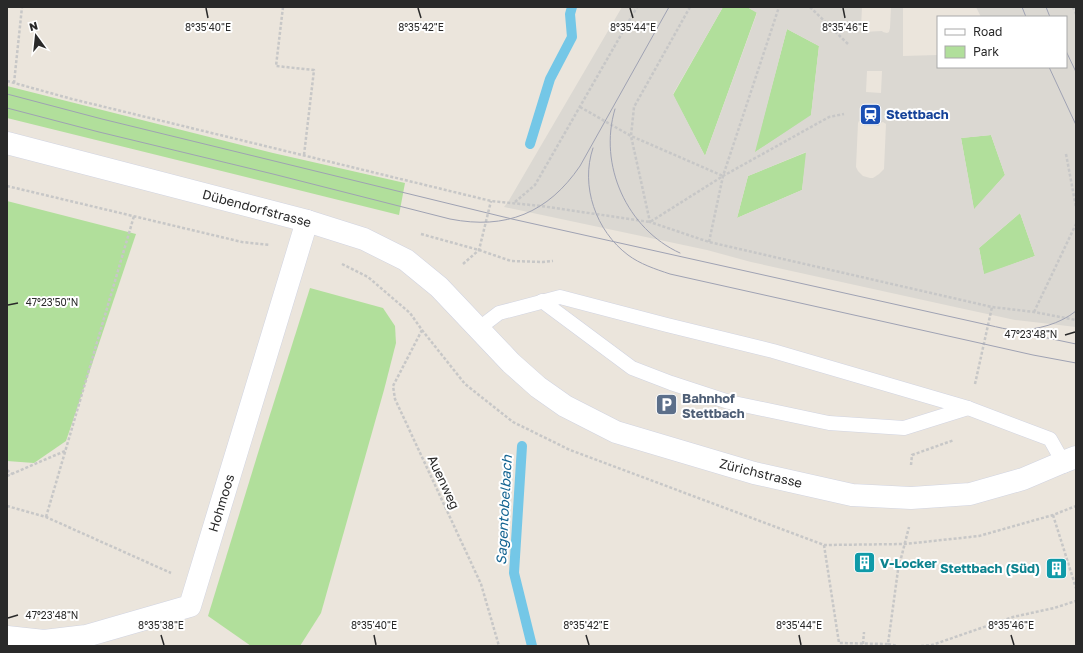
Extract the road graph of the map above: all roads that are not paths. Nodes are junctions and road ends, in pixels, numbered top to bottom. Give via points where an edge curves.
1 (7, 143) edge
2 (307, 221) junction
3 (542, 301) junction
4 (478, 329) junction
5 (968, 408) junction
6 (1070, 460) edge
7 (7, 637) edge

1 - 2 street, Dübendorfstrasse
2 - 4 street, Dübendorfstrasse via 364,239 406,260 439,287
2 - 7 street, Hohmoos via 190,606 86,636 44,641
3 - 4 lane via 499,314
3 - 5 lane via 560,296 774,351
3 - 5 lane via 632,368 729,402 829,423 904,428
4 - 6 street, Zürichstrasse via 538,387 565,406 616,432 754,473 852,495 911,498 970,494 1023,479
5 - 6 lane via 1050,439

